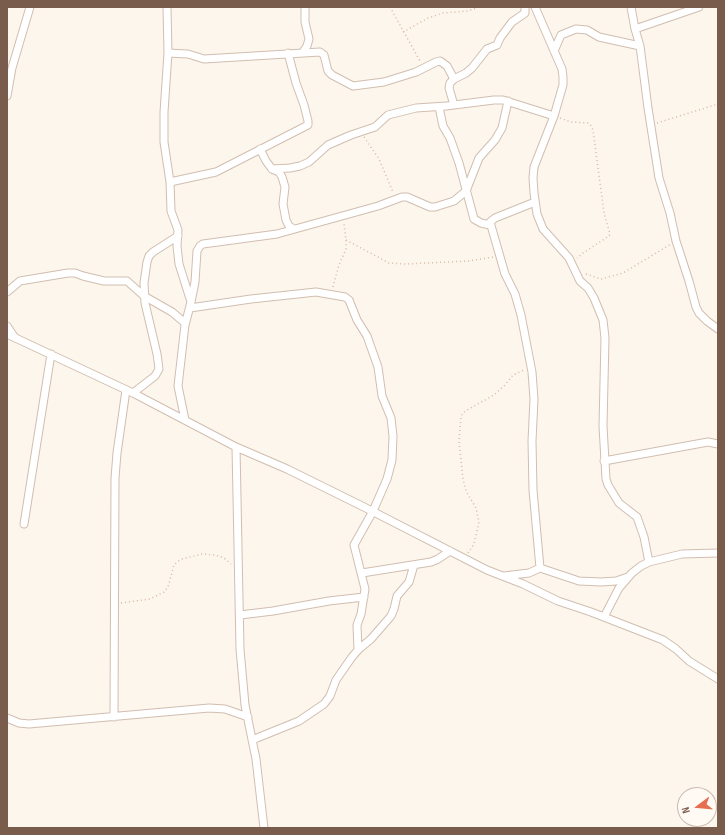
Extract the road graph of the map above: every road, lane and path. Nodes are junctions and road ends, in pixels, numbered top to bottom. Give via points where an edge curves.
1 (30, 7) edge
2 (167, 7) edge
3 (306, 7) edge
4 (390, 7) edge
5 (480, 7) edge
6 (525, 7) edge
7 (535, 7) edge
8 (631, 7) edge
9 (699, 7) edge
10 (635, 29) junction
11 (403, 32) junction
12 (640, 46) junction
13 (554, 51) junction
14 (303, 52) junction
15 (168, 53) junction
16 (288, 54) junction
17 (424, 68) junction
18 (454, 79) junction
19 (7, 96) edge
20 (508, 101) junction
21 (718, 104) edge
22 (454, 105) junction
23 (439, 107) junction
24 (554, 116) junction
25 (651, 125) junction
26 (359, 132) junction
27 (260, 149) junction
28 (272, 169) junction
29 (170, 182) junction
30 (466, 191) junction
31 (395, 199) junction
32 (535, 202) junction
33 (342, 215) junction
34 (490, 225) junction
35 (294, 229) junction
36 (178, 236) junction
37 (346, 240) junction
38 (676, 241) junction
39 (500, 256) junction
40 (575, 268) junction
41 (7, 292) edge
42 (332, 295) junction
43 (144, 296) junction
44 (190, 305) junction
45 (185, 323) junction
46 (7, 326) edge
47 (718, 329) edge
48 (7, 334) edge
49 (15, 338) junction
50 (51, 354) junction
51 (531, 366) junction
52 (129, 391) junction
53 (185, 420) junction
54 (718, 444) edge
55 (236, 447) junction
56 (604, 461) junction
57 (373, 511) junction
58 (24, 524) dead end
59 (450, 551) junction
60 (718, 553) edge
61 (466, 559) junction
62 (649, 562) junction
63 (414, 565) junction
64 (540, 568) junction
65 (362, 572) junction
66 (239, 573) junction
67 (502, 576) junction
68 (628, 577) junction
69 (364, 597) junction
70 (116, 604) junction
71 (240, 615) junction
72 (604, 617) junction
73 (358, 650) junction
74 (718, 679) edge
75 (114, 717) junction
76 (248, 717) junction
77 (7, 718) edge
78 (252, 740) junction
79 (264, 828) edge

1 - 19 street via 12,68
2 - 15 street
3 - 14 street via 305,22 309,39
4 - 11 path
5 - 11 path via 443,13
6 - 18 street via 525,14 512,22 497,45 485,51 466,73
7 - 13 street
8 - 10 street
9 - 10 street
10 - 12 street
11 - 17 path
12 - 13 street via 576,29 561,35
12 - 25 street
13 - 24 street via 563,77
14 - 16 street
14 - 17 street via 322,52 328,71 353,86 384,82
15 - 16 street via 188,54 204,59
15 - 29 street via 164,142
16 - 27 street via 308,124
17 - 18 street via 440,61 447,66
18 - 22 street via 449,88
20 - 22 street via 494,100
20 - 24 street
20 - 30 street via 502,128 479,158
21 - 25 path
22 - 23 street
23 - 26 street via 416,108 394,113 375,127
23 - 30 street via 442,126 454,147
24 - 32 street via 534,167
24 - 40 path via 571,122 588,123 591,126 604,213 610,234 583,253 578,258
25 - 38 street via 659,178
26 - 28 street via 328,145 309,162 300,166
26 - 31 path via 379,158
27 - 28 street
27 - 29 street via 216,172
28 - 35 street via 279,172 282,177 285,186 283,204 286,220
29 - 36 street via 172,211
30 - 31 street via 454,200 435,207 407,197
30 - 34 street via 474,219
31 - 33 street
32 - 34 street via 495,218
32 - 40 street via 543,229 570,258
33 - 35 street
33 - 37 path
34 - 39 street
35 - 44 street via 200,246 197,251 196,282
36 - 43 street via 149,256
36 - 44 street via 179,264
37 - 39 path via 389,263 470,261
37 - 42 path via 346,249 335,277
38 - 40 path via 608,278 601,279
38 - 47 street via 696,307 699,313
39 - 51 street via 521,315
40 - 56 street via 580,281 594,298 605,329
41 - 43 street via 20,281 75,273 104,281 127,281
42 - 44 street via 308,292
42 - 57 street via 349,300 367,336 378,367 382,396 392,418 391,466 384,489
43 - 45 street via 172,312
43 - 52 street via 159,369 155,376
44 - 45 street
45 - 53 street via 178,386
46 - 49 street
48 - 49 street
49 - 50 street
50 - 52 street
50 - 58 street
51 - 61 path via 514,375 494,395 467,410 461,417 459,441 463,479 466,491 476,508 479,522 474,544
51 - 64 street via 534,399 533,490
52 - 53 street
52 - 70 street via 117,452 115,478
53 - 55 street
54 - 56 street via 708,442
55 - 57 street
55 - 66 street
56 - 62 street via 611,491 619,503 637,517
57 - 59 street
57 - 65 street via 354,545
59 - 61 street
59 - 63 street via 438,559
60 - 62 street via 682,554
61 - 67 street
62 - 68 street
63 - 65 street
63 - 73 street via 411,579 397,596 391,616
64 - 67 street via 529,573
64 - 68 street via 579,581 616,581
65 - 69 street
66 - 70 path via 224,558 202,554 191,556 174,565 168,587 164,592 150,599
66 - 71 street
67 - 72 street via 558,601
68 - 72 street via 619,588
69 - 71 street
69 - 73 street via 362,614 357,625
70 - 75 street
71 - 76 street via 240,650
72 - 74 street via 663,640 689,661
73 - 78 street via 336,680 324,704 299,721
75 - 76 street via 209,708 225,709
75 - 77 street via 29,724
76 - 78 street
78 - 79 street

